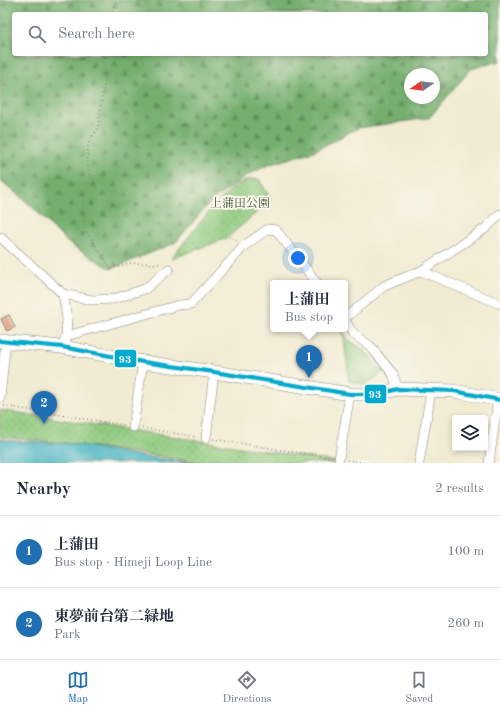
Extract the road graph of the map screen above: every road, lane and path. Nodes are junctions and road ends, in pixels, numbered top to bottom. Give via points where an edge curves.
1 (117, 0) edge
2 (111, 12) edge
3 (100, 56) edge
4 (500, 214) edge
5 (0, 236) edge
6 (160, 264) dead end
7 (169, 269) dead end
8 (421, 271) junction
9 (315, 280) edge
10 (63, 294) junction
11 (500, 304) edge
12 (348, 316) edge
13 (348, 325) edge
14 (3, 341) edge
15 (64, 342) junction
16 (143, 362) junction
17 (214, 372) junction
18 (398, 389) junction
19 (431, 392) junction
20 (350, 394) junction
21 (0, 398) edge
22 (499, 400) edge
23 (0, 405) edge
24 (133, 427) junction
25 (206, 438) junction
26 (339, 459) junction
27 (367, 463) edge
28 (419, 463) edge
29 (489, 463) edge

1 - 2 path
3 - 6 path via 105,77 98,128 88,144 86,163 90,177 83,202 84,228 111,269 132,263
4 - 8 street via 486,228
5 - 10 street
7 - 10 street via 145,288 113,300 92,300
8 - 11 street
8 - 12 street via 384,286
9 - 15 street via 276,230 268,229 244,246 191,304 179,305
10 - 15 street via 67,318
13 - 18 street via 353,334 370,346 393,374
14 - 15 main road
14 - 21 street
15 - 16 main road
16 - 17 main road
16 - 24 street
17 - 20 main road
17 - 25 street
18 - 19 main road
18 - 20 main road via 378,394
19 - 22 main road via 454,392
19 - 28 street
20 - 26 street
22 - 29 street
23 - 24 path
24 - 25 path
25 - 26 path
26 - 27 path

